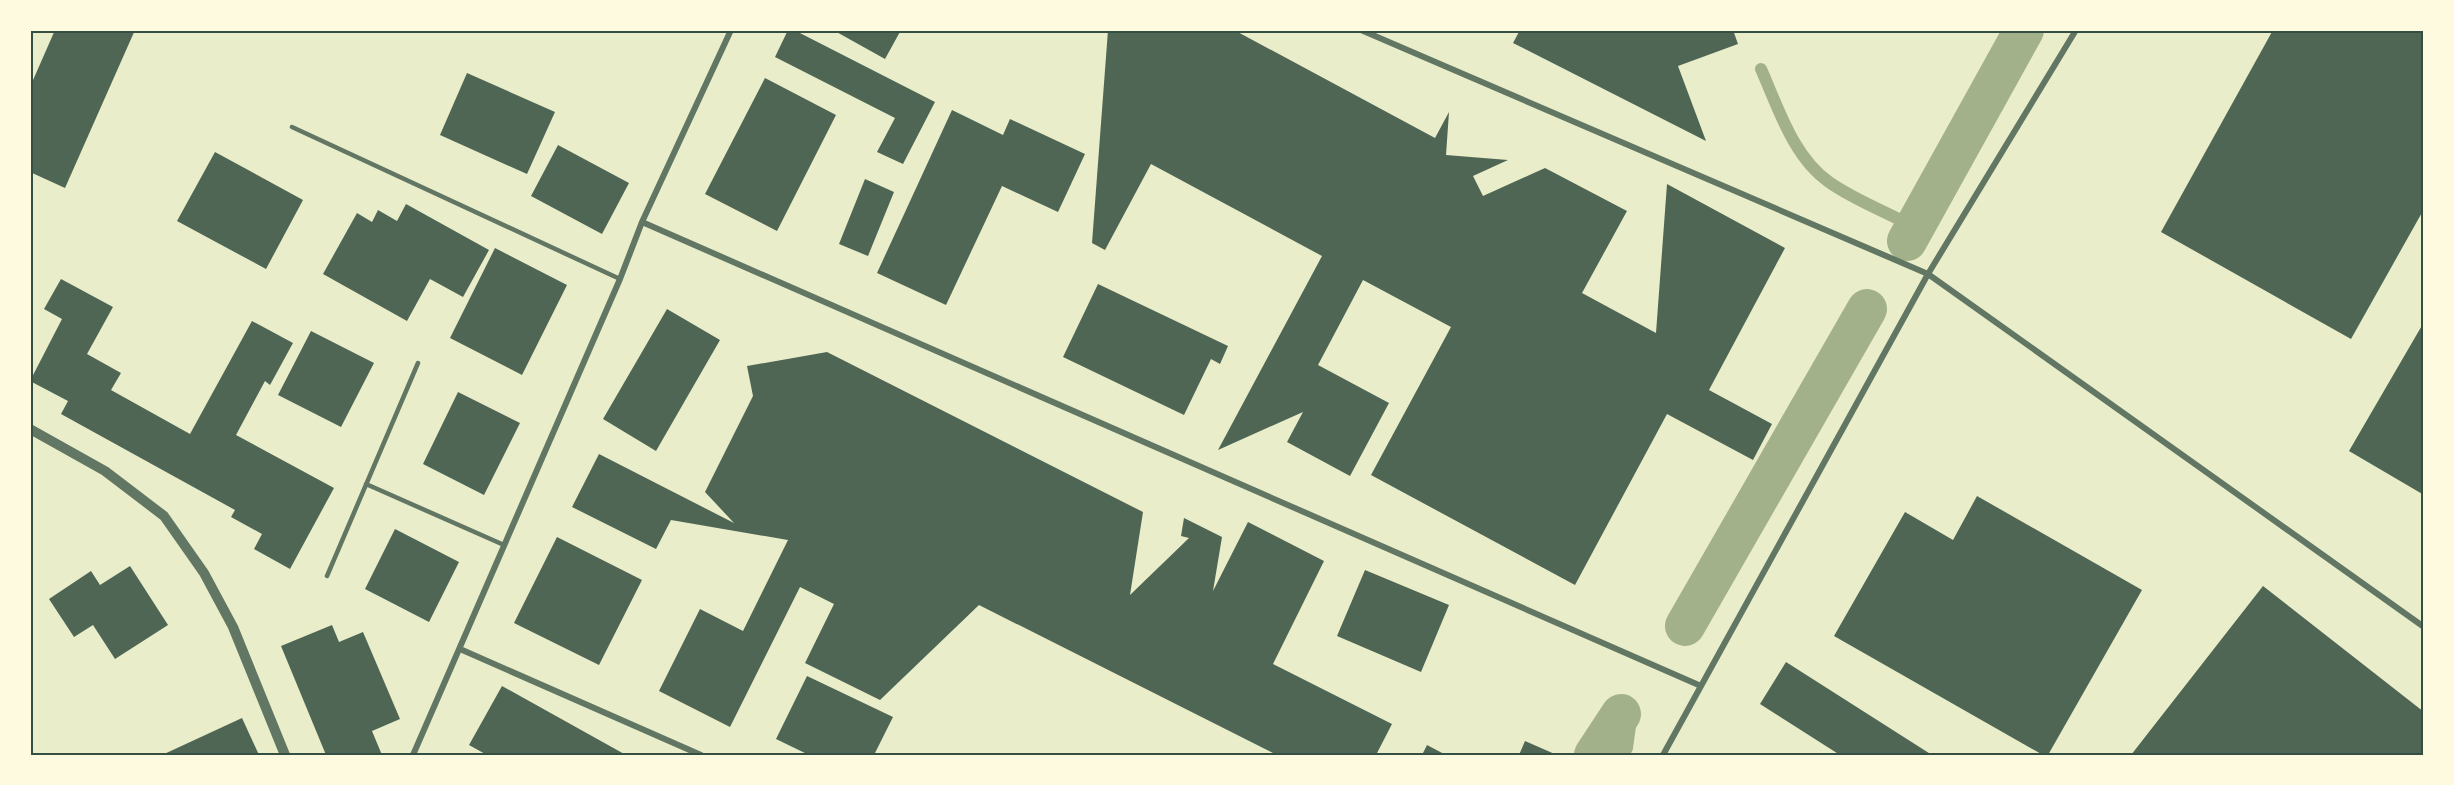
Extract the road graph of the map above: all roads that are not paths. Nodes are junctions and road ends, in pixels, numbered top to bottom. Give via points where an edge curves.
1 (730, 30) edge
2 (1361, 30) edge
3 (2076, 30) edge
4 (292, 127) dead end
5 (642, 222) junction
6 (1928, 274) junction
7 (620, 279) junction
8 (418, 363) dead end
9 (30, 429) edge
10 (366, 484) junction
11 (504, 545) junction
12 (327, 576) dead end
13 (2424, 627) edge
14 (460, 649) junction
15 (1701, 686) junction
16 (285, 755) edge
17 (413, 755) edge
18 (701, 755) edge
19 (1663, 755) edge

1 - 5 street
2 - 6 street
3 - 6 street
4 - 7 lane
5 - 7 street
5 - 15 street
6 - 13 street
6 - 15 street
7 - 11 street
8 - 10 lane
9 - 16 street via 105,471 164,516 204,573 233,627
10 - 11 lane
10 - 12 lane
11 - 14 street
14 - 17 street
14 - 18 street
15 - 19 street

